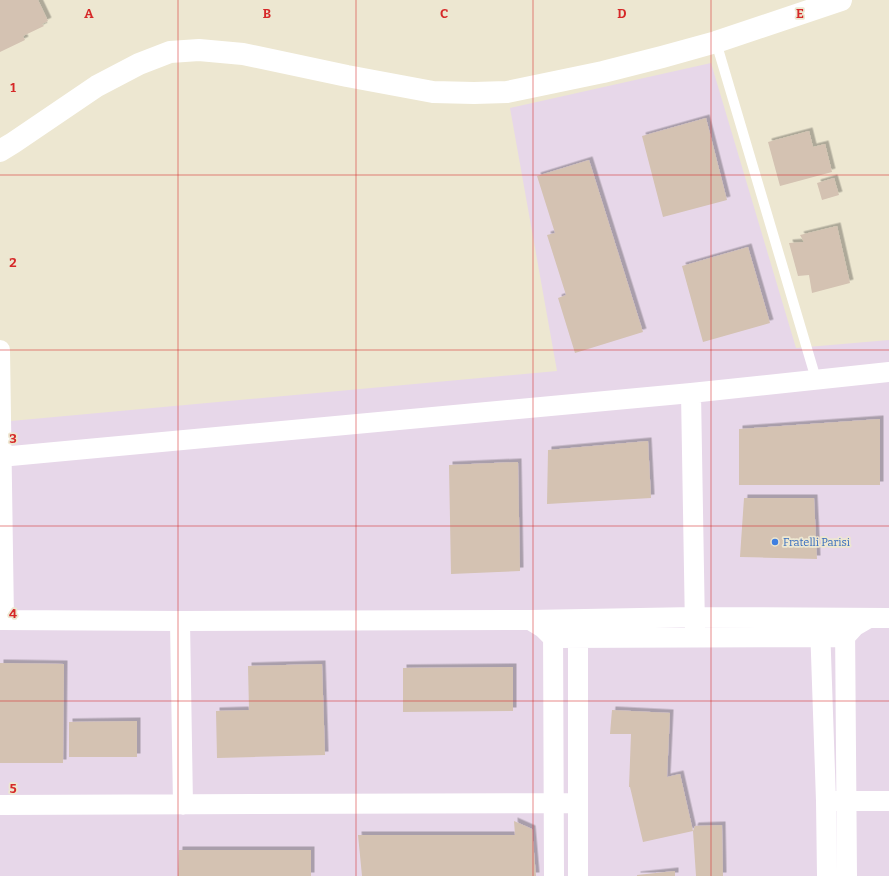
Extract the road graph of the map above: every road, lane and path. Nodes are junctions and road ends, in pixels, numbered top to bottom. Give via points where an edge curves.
1 (841, 0) edge
2 (716, 42) junction
3 (4, 149) edge
4 (0, 350) edge
5 (889, 372) edge
6 (816, 379) junction
7 (691, 393) junction
8 (1, 457) edge
9 (695, 617) junction
10 (889, 618) edge
11 (2, 620) edge
12 (180, 621) junction
13 (820, 628) junction
14 (845, 628) junction
15 (553, 629) junction
16 (578, 629) junction
17 (695, 638) junction
18 (846, 801) junction
19 (889, 801) edge
20 (826, 802) junction
21 (554, 803) junction
22 (578, 803) junction
23 (0, 805) edge
24 (183, 805) junction
25 (554, 876) edge
26 (578, 876) edge
27 (827, 876) edge
28 (847, 876) edge

1 - 2 street
2 - 3 street via 603,72 507,92 474,93 433,92 244,54 199,50 170,52 97,86
2 - 6 lane
4 - 8 street
5 - 6 street
6 - 7 street
7 - 8 street
7 - 9 street
8 - 11 street
9 - 13 street
9 - 16 street
9 - 17 street
10 - 14 street via 867,619
11 - 12 street
12 - 15 street via 530,620
12 - 24 street
13 - 14 street
13 - 17 street
13 - 20 street
14 - 18 street
15 - 16 street
15 - 21 street
16 - 17 street
16 - 22 street
18 - 19 street
18 - 20 street
18 - 28 street
20 - 27 street
21 - 22 street
21 - 24 street
21 - 25 street
22 - 26 street
23 - 24 street

